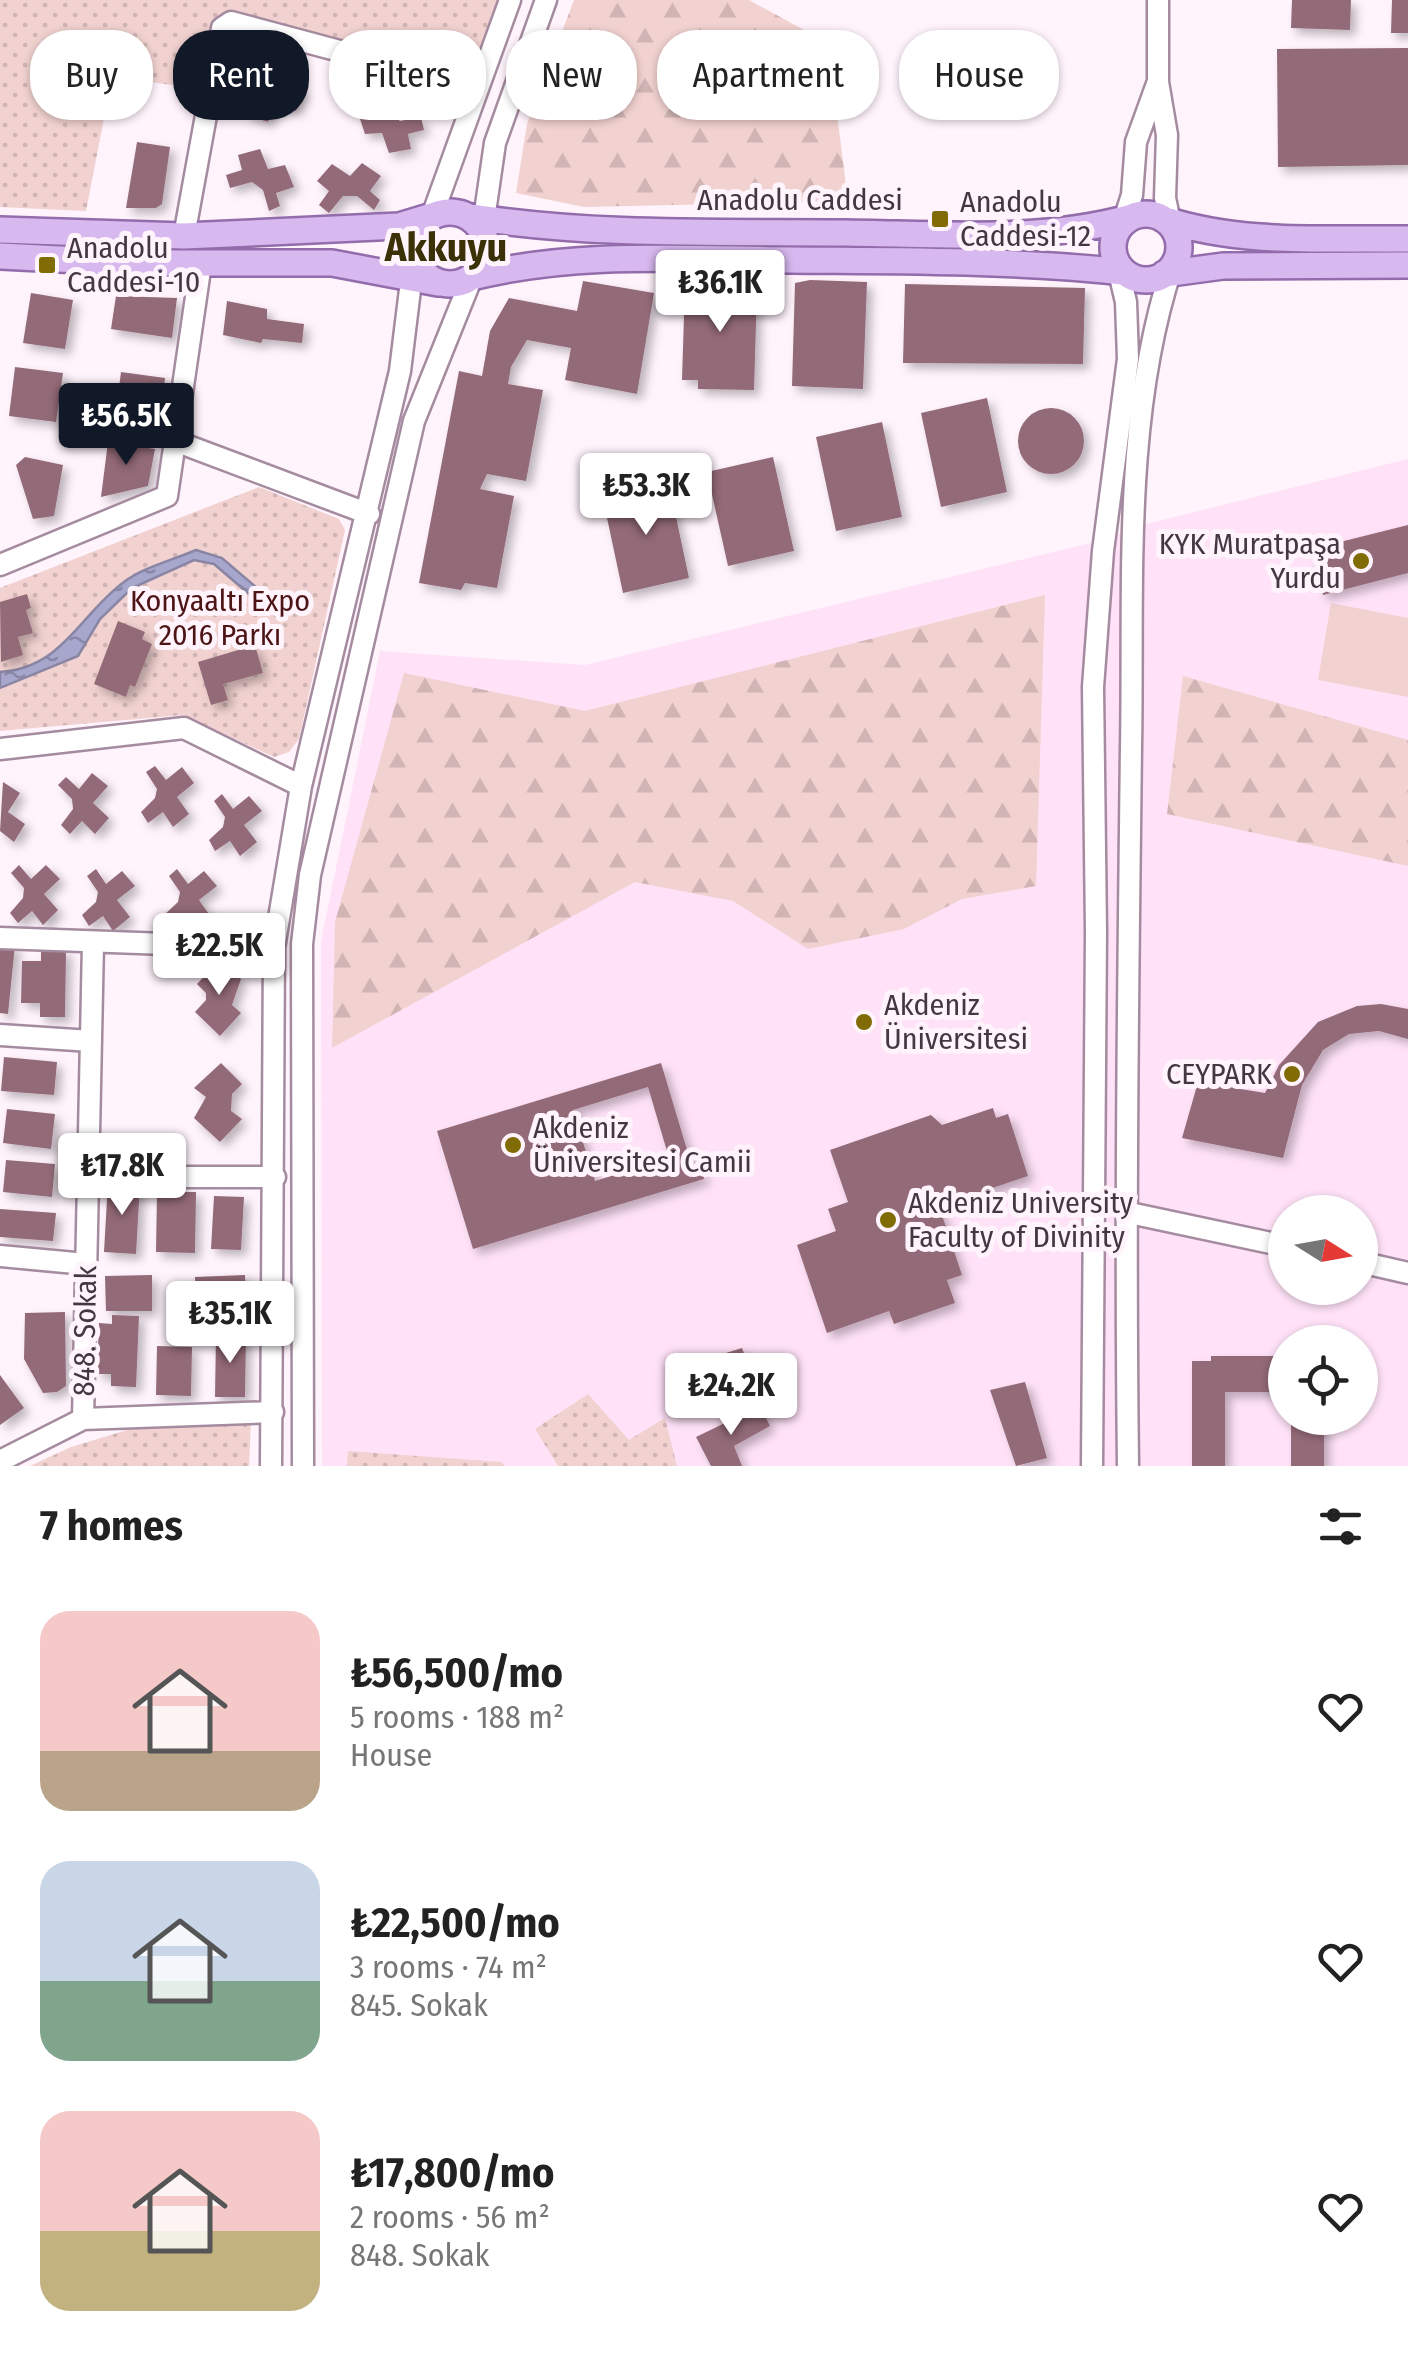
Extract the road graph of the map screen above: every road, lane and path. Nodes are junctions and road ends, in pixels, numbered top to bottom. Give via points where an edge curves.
1 (510, 0) edge
2 (546, 0) edge
3 (1158, 0) edge
4 (329, 48) edge
5 (486, 66) edge
6 (1158, 82) junction
7 (466, 120) edge
8 (432, 216) junction
9 (1126, 220) junction
10 (1168, 222) junction
11 (478, 223) junction
12 (0, 230) edge
13 (184, 236) junction
14 (1408, 239) edge
15 (0, 256) edge
16 (201, 263) junction
17 (1408, 265) edge
18 (1120, 269) junction
19 (1168, 271) junction
20 (422, 272) junction
21 (472, 276) junction
22 (175, 441) junction
23 (368, 514) junction
24 (0, 565) edge
25 (0, 750) edge
26 (300, 786) junction
27 (0, 938) edge
28 (93, 943) junction
29 (274, 948) junction
30 (0, 1036) edge
31 (91, 1040) junction
32 (89, 1177) junction
33 (276, 1178) junction
34 (1125, 1212) junction
35 (1268, 1242) edge
36 (0, 1256) edge
37 (86, 1264) junction
38 (1378, 1266) edge
39 (1408, 1273) edge
40 (273, 1412) junction
41 (83, 1419) junction
42 (0, 1461) edge
43 (271, 1466) edge
44 (302, 1466) edge
45 (1092, 1466) edge
46 (1128, 1466) edge

1 - 5 street
2 - 11 street via 495,143
3 - 6 street
4 - 13 street via 231,22 222,28
6 - 9 street via 1136,142
6 - 10 street via 1168,134
7 - 8 street
8 - 11 main road via 444,212
8 - 13 main road via 400,226
8 - 20 main road via 417,234
9 - 10 main road via 1153,214
9 - 11 main road, Anadolu Caddesi via 1000,234 596,231
9 - 18 main road via 1113,242
10 - 14 main road via 1248,237
10 - 19 main road via 1178,246
11 - 21 main road via 485,256
12 - 13 main road
15 - 16 main road
16 - 20 main road via 332,263
16 - 22 street
17 - 19 main road
18 - 19 main road via 1144,280
18 - 21 main road, Anadolu Caddesi via 1036,261 631,259
18 - 45 street via 1128,359 1093,687
19 - 34 street via 1143,406 1134,522
20 - 21 main road via 462,282
20 - 23 street
21 - 44 street via 414,422 310,875 302,944
22 - 23 street
22 - 24 street via 167,496
23 - 26 street
25 - 26 street via 184,728
26 - 29 street
27 - 28 street
28 - 29 street
28 - 31 street, 848. Sokak
29 - 33 street
30 - 31 street
31 - 32 street, 848. Sokak
32 - 33 street
32 - 37 street, 848. Sokak
33 - 40 street
34 - 35 street
34 - 46 street
36 - 37 street
37 - 41 street, 848. Sokak
38 - 39 street
40 - 41 street
40 - 43 street
41 - 42 street

